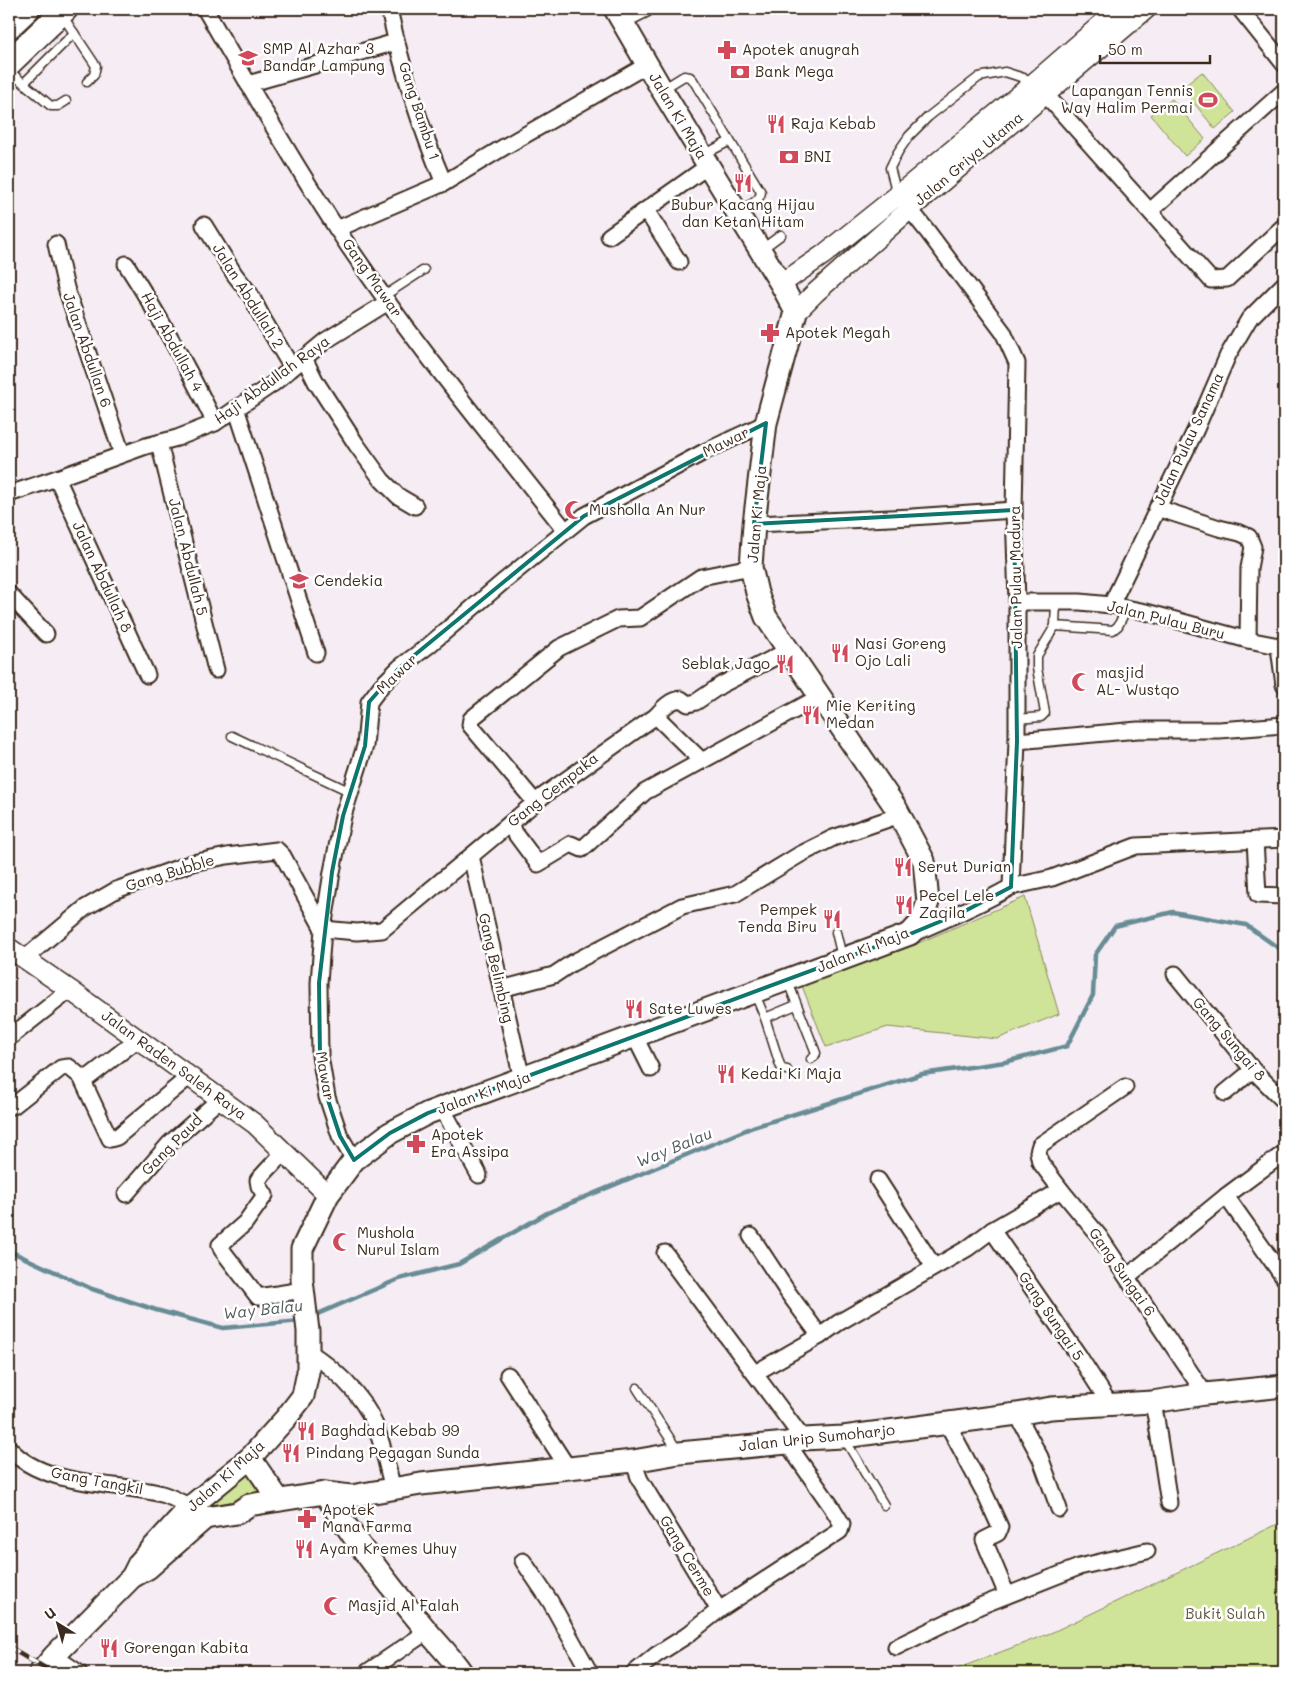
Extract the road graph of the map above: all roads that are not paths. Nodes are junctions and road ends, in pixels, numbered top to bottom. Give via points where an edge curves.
1 (27, 9) edge
2 (206, 9) edge
3 (389, 9) edge
4 (650, 9) edge
5 (1119, 9) edge
6 (1146, 9) edge
7 (1240, 9) edge
8 (63, 11) edge
9 (620, 16) edge
10 (9, 26) edge
11 (74, 33) junction
12 (396, 42) junction
13 (9, 63) edge
14 (1284, 64) edge
15 (647, 65) junction
16 (9, 70) edge
17 (87, 82) dead end
18 (24, 83) junction
19 (248, 84) junction
20 (1040, 88) junction
21 (662, 90) junction
22 (1284, 91) edge
23 (66, 101) dead end
24 (730, 140) junction
25 (705, 161) junction
26 (444, 183) junction
27 (904, 202) junction
28 (646, 210) junction
29 (736, 211) junction
30 (1150, 211) junction
31 (204, 225) dead end
32 (1284, 226) edge
33 (337, 229) junction
34 (781, 235) dead end
35 (609, 236) dead end
36 (56, 244) dead end
37 (760, 250) junction
38 (679, 262) dead end
39 (126, 264) dead end
40 (424, 270) dead end
41 (781, 284) junction
42 (1284, 284) edge
43 (386, 299) junction
44 (796, 312) junction
45 (298, 363) junction
46 (236, 408) junction
47 (215, 422) junction
48 (766, 423) junction
49 (159, 443) junction
50 (122, 454) junction
51 (57, 478) junction
52 (9, 494) edge
53 (415, 506) dead end
54 (1157, 508) junction
55 (1014, 510) junction
56 (754, 524) junction
57 (565, 530) junction
58 (751, 567) junction
59 (9, 594) edge
60 (1017, 602) junction
61 (1056, 602) junction
62 (1111, 605) junction
63 (1127, 608) junction
64 (1054, 626) junction
65 (46, 634) dead end
66 (1248, 640) junction
67 (1282, 647) edge
68 (788, 651) junction
69 (316, 653) dead end
70 (216, 670) dead end
71 (147, 676) dead end
72 (1284, 685) edge
73 (819, 697) junction
74 (656, 716) junction
75 (1017, 719) junction
76 (1284, 725) edge
77 (232, 736) dead end
78 (1017, 741) junction
79 (702, 761) junction
80 (351, 792) junction
81 (535, 802) junction
82 (900, 815) junction
83 (509, 825) junction
84 (1284, 839) edge
85 (1255, 840) junction
86 (471, 856) junction
87 (1011, 887) junction
88 (1284, 896) edge
89 (323, 929) junction
90 (836, 932) dead end
91 (910, 934) junction
92 (9, 948) edge
93 (24, 959) junction
94 (843, 959) junction
95 (1175, 974) dead end
96 (787, 980) junction
97 (501, 989) junction
98 (70, 990) junction
99 (754, 992) junction
100 (796, 1005) junction
101 (765, 1018) junction
102 (635, 1037) junction
103 (9, 1038) edge
104 (138, 1039) junction
105 (810, 1059) dead end
106 (651, 1069) dead end
107 (787, 1070) dead end
108 (1253, 1070) junction
109 (190, 1076) junction
110 (81, 1077) junction
111 (522, 1079) junction
112 (1125, 1087) dead end
113 (1224, 1094) dead end
114 (221, 1098) junction
115 (1284, 1101) edge
116 (13, 1106) dead end
117 (442, 1108) junction
118 (284, 1152) junction
119 (1284, 1153) edge
120 (354, 1160) junction
121 (479, 1175) dead end
122 (878, 1180) dead end
123 (1061, 1190) junction
124 (126, 1194) dead end
125 (328, 1195) junction
126 (1226, 1196) junction
127 (992, 1230) junction
128 (751, 1236) dead end
129 (665, 1253) dead end
130 (934, 1267) junction
131 (1128, 1276) junction
132 (1284, 1278) edge
133 (302, 1285) junction
134 (820, 1336) junction
135 (308, 1341) junction
136 (755, 1373) junction
137 (508, 1375) dead end
138 (1284, 1386) edge
139 (637, 1388) dead end
140 (1205, 1394) junction
141 (1152, 1402) junction
142 (1108, 1403) junction
143 (1017, 1414) junction
144 (947, 1423) junction
145 (843, 1437) junction
146 (795, 1441) junction
147 (9, 1448) edge
148 (679, 1453) junction
149 (250, 1458) junction
150 (634, 1462) junction
151 (568, 1468) junction
152 (393, 1489) junction
153 (336, 1498) junction
154 (279, 1500) junction
155 (1169, 1503) dead end
156 (884, 1504) dead end
157 (1059, 1509) dead end
158 (198, 1513) junction
159 (238, 1513) junction
160 (1147, 1551) dead end
161 (523, 1561) dead end
162 (1007, 1595) junction
163 (719, 1610) junction
164 (428, 1632) junction
165 (896, 1647) dead end
166 (54, 1656) junction
167 (642, 1671) edge
168 (40, 1673) edge
169 (79, 1673) edge
170 (366, 1673) edge
171 (462, 1673) edge
172 (590, 1673) edge

1 - 10 main road
2 - 19 street, Gang Mawar
3 - 12 street, Gang Bambu 1
4 - 9 lane
5 - 20 street, Jalan Griya Utama
6 - 20 street, Jalan Griya Utama
7 - 14 street
8 - 11 lane
8 - 13 main road
9 - 15 main road, Jalan Ki Maja
11 - 17 lane via 96,66 94,75
11 - 18 lane
12 - 19 street
12 - 26 street, Gang Bambu 1 via 424,136
15 - 21 main road, Jalan Ki Maja
15 - 26 street
16 - 18 lane
18 - 23 lane via 51,106
19 - 33 street, Gang Mawar
20 - 27 street, Jalan Griya Utama
20 - 27 lane via 1005,72 979,77 928,117 898,152 890,168 892,180
20 - 30 street
21 - 24 lane via 684,76 690,77
21 - 25 main road, Jalan Ki Maja
22 - 30 street
24 - 25 lane
24 - 29 lane via 762,194 758,200
25 - 28 street
25 - 29 main road, Jalan Ki Maja
26 - 33 street
27 - 41 street, Jalan Griya Utama
27 - 44 street, Jalan Griya Utama
27 - 55 street, Jalan Pulau Madura via 1003,332 1017,363
28 - 35 street
28 - 38 street
29 - 37 main road, Jalan Ki Maja
30 - 32 street via 1212,280 1227,280
31 - 45 street, Jalan Abdullah 2 via 263,319
33 - 43 street, Gang Mawar
34 - 37 lane
36 - 50 street, Jalan Abdullan 6 via 66,288
37 - 41 main road, Jalan Ki Maja
39 - 47 street, Haji Abdullah 4 via 156,310
40 - 43 lane
41 - 44 main road, Jalan Ki Maja
42 - 54 street, Jalan Pulau Sanama via 1249,319 1232,348
43 - 45 street, Haji Abdullah Raya
43 - 57 street, Gang Mawar via 432,363
44 - 48 main road, Jalan Ki Maja
45 - 46 street, Haji Abdullah Raya
45 - 53 street, Jalan Abdullah 2 via 321,390 382,480 398,496
46 - 47 street, Haji Abdullah Raya
46 - 69 street
47 - 49 street, Haji Abdullah Raya
48 - 56 main road, Jalan Ki Maja
48 - 57 street, Mawar via 645,483
49 - 50 street, Haji Abdullah Raya
49 - 70 street, Jalan Abdullah 5
50 - 51 street, Haji Abdullah Raya
51 - 52 street, Haji Abdullah Raya
51 - 71 street, Jalan Abdullah 8
54 - 62 street, Jalan Pulau Sanama
54 - 66 street via 1249,537 1253,547 1249,568
55 - 56 street
55 - 60 street, Jalan Pulau Madura
56 - 58 main road, Jalan Ki Maja
57 - 80 street, Mawar via 381,686 370,702 365,746
58 - 68 main road, Jalan Ki Maja via 766,618
58 - 81 street via 701,577 640,618 618,619 559,648 472,719 470,725
59 - 65 street
60 - 61 street, Jalan Pulau Buru
60 - 75 street, Jalan Pulau Madura
61 - 62 street, Jalan Pulau Buru
61 - 64 lane
62 - 63 street, Jalan Pulau Buru
63 - 64 lane via 1113,630
63 - 66 street, Jalan Pulau Buru
64 - 75 lane via 1037,656 1046,713 1041,717
66 - 67 street, Jalan Pulau Buru
67 - 72 street
68 - 73 main road, Jalan Ki Maja
68 - 74 street, Gang Cempaka via 696,702 688,704 681,699 674,700
73 - 79 street
73 - 82 main road, Jalan Ki Maja
74 - 79 street
74 - 81 street, Gang Cempaka
75 - 78 street, Jalan Pulau Madura
76 - 78 street via 1219,730 1138,730
77 - 80 lane
78 - 87 street, Jalan Pulau Madura
79 - 83 street via 645,792 582,849 571,844 538,864
80 - 89 street, Mawar via 343,816
81 - 83 street, Gang Cempaka
82 - 91 main road, Jalan Ki Maja via 924,861 928,902 921,922
82 - 97 street via 833,838 736,894 682,906 554,975
83 - 86 street, Gang Cempaka
84 - 85 street
85 - 87 street via 1136,846 1052,878
85 - 88 street via 1258,895
86 - 89 street, Gang Cempaka via 382,930
86 - 97 street, Gang Belimbing
87 - 91 street via 964,912
89 - 93 street, Gang Bubble via 283,856 277,850 266,851 192,863 116,890 84,908
89 - 120 street, Mawar via 319,983 320,1056 327,1097 340,1136
90 - 94 lane
91 - 94 main road, Jalan Ki Maja
92 - 93 street, Jalan Raden Saleh Raya
93 - 98 street, Jalan Raden Saleh Raya
94 - 96 main road, Jalan Ki Maja
95 - 108 street, Gang Sungai 8
96 - 99 main road, Jalan Ki Maja
96 - 100 lane
97 - 111 street, Gang Belimbing
98 - 103 street
98 - 104 street, Jalan Raden Saleh Raya
99 - 101 lane
99 - 102 main road, Jalan Ki Maja
100 - 101 lane
100 - 105 lane via 816,1053
101 - 107 lane via 780,1065
102 - 106 street
102 - 111 main road, Jalan Ki Maja
104 - 109 street, Jalan Raden Saleh Raya
104 - 110 street via 89,1078
108 - 113 street
108 - 115 street, Gang Sungai 8
109 - 110 street via 117,1138 110,1140
109 - 114 street, Jalan Raden Saleh Raya
110 - 116 street via 69,1067 61,1068
111 - 117 main road, Jalan Ki Maja
112 - 123 street, Gang Sungai 6 via 1040,1145 1040,1162
114 - 118 street, Jalan Raden Saleh Raya
114 - 124 street, Gang Paud via 170,1143
117 - 120 main road, Jalan Ki Maja via 390,1133
117 - 121 street
118 - 125 street, Jalan Raden Saleh Raya
118 - 133 street via 258,1180 258,1186 265,1195 245,1223 220,1245 258,1297
119 - 126 street
120 - 125 main road, Jalan Ki Maja
122 - 130 street
123 - 127 street
123 - 131 street, Gang Sungai 6
125 - 133 main road, Jalan Ki Maja via 302,1249
126 - 131 street
126 - 132 street
127 - 130 street
127 - 142 street, Gang Sungai 5
128 - 134 street
129 - 136 street
130 - 134 street
131 - 140 street, Gang Sungai 6
133 - 135 main road, Jalan Ki Maja
134 - 136 street
135 - 149 main road, Jalan Ki Maja via 308,1372 303,1396
135 - 152 street via 353,1389 369,1415 379,1434
136 - 146 street
137 - 151 street
138 - 140 main road, Jalan Urip Sumoharjo
139 - 148 lane
140 - 141 main road, Jalan Urip Sumoharjo
141 - 142 main road, Jalan Urip Sumoharjo
141 - 155 street
142 - 143 main road, Jalan Urip Sumoharjo
143 - 144 main road, Jalan Urip Sumoharjo
143 - 157 street via 1040,1457
144 - 145 main road, Jalan Urip Sumoharjo
144 - 162 street via 1000,1527 998,1533 984,1540
145 - 146 main road, Jalan Urip Sumoharjo
145 - 156 lane
146 - 148 main road, Jalan Urip Sumoharjo
146 - 163 street via 842,1524 840,1531
147 - 158 street, Gang Tangkil via 33,1467 78,1480 162,1494
148 - 150 main road, Jalan Urip Sumoharjo
149 - 154 main road
149 - 158 main road, Jalan Ki Maja
150 - 151 main road, Jalan Urip Sumoharjo
150 - 163 street, Gang Cerme via 640,1480
151 - 152 main road, Jalan Urip Sumoharjo
152 - 153 main road, Jalan Urip Sumoharjo
153 - 154 main road, Jalan Urip Sumoharjo
153 - 159 main road, Jalan Urip Sumoharjo via 255,1518
153 - 164 main road via 375,1565
154 - 159 main road, Jalan Urip Sumoharjo via 249,1505
158 - 159 main road, Jalan Urip Sumoharjo
158 - 166 main road, Jalan Ki Maja via 139,1562 132,1577
160 - 162 street via 1079,1567
161 - 172 street via 550,1601
162 - 165 street
163 - 167 street, Gang Cerme via 656,1655
164 - 170 street
164 - 171 main road
166 - 168 main road, Jalan Ki Maja
166 - 169 street

